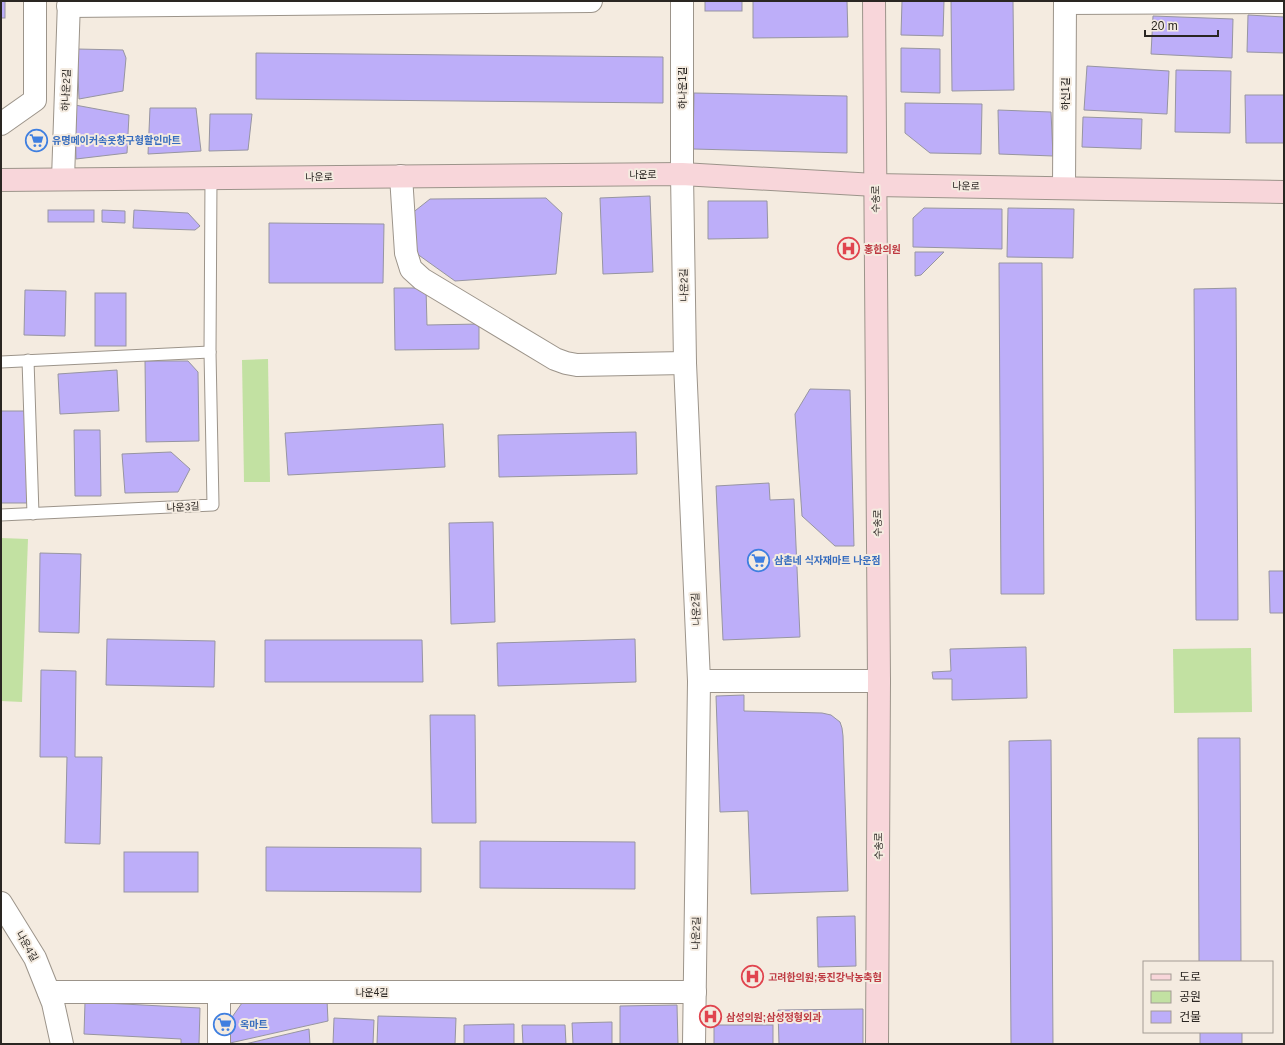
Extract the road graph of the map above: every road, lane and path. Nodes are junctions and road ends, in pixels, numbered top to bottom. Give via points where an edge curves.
1 (35, 1) edge
2 (591, 1) edge
3 (682, 1) edge
4 (874, 1) edge
5 (1065, 2) edge
6 (1284, 2) edge
7 (68, 4) edge
8 (1, 124) edge
9 (682, 174) junction
10 (401, 176) junction
11 (211, 178) junction
12 (63, 179) junction
13 (1, 180) edge
14 (875, 185) junction
15 (1064, 188) junction
16 (1284, 192) edge
17 (210, 352) junction
18 (28, 360) junction
19 (1, 362) edge
20 (685, 364) junction
21 (32, 514) junction
22 (1, 515) edge
23 (879, 681) junction
24 (699, 682) junction
25 (1, 903) edge
26 (48, 992) junction
27 (219, 992) junction
28 (695, 992) junction
29 (62, 1044) edge
30 (219, 1044) edge
31 (694, 1044) edge
32 (877, 1044) edge

1 - 8 street via 35,100
2 - 7 street
3 - 9 street, 하나운1길
4 - 14 street, 수송로
5 - 6 street
5 - 15 street, 하신1길
7 - 12 street, 하나운2길
9 - 10 street, 나운로
9 - 14 street, 나운로
9 - 20 street, 나운2길
10 - 11 street, 나운로
10 - 20 street via 406,253 411,269 422,279 554,359 566,363
11 - 12 street, 나운로
11 - 17 lane, 나운3길
12 - 13 street, 나운로
14 - 15 street, 나운로
14 - 23 street, 수송로
15 - 16 street, 나운로
17 - 18 lane
17 - 21 lane, 나운3길 via 213,505
18 - 19 lane
18 - 21 lane
20 - 24 street, 나운2길
21 - 22 lane, 나운3길
23 - 24 street
23 - 32 street, 수송로
24 - 28 street, 나운2길
25 - 26 street, 나운4길 via 35,958
26 - 27 street, 나운4길
26 - 29 street, 나운4길
27 - 28 street, 나운4길
27 - 30 street
28 - 31 street, 나운2길

